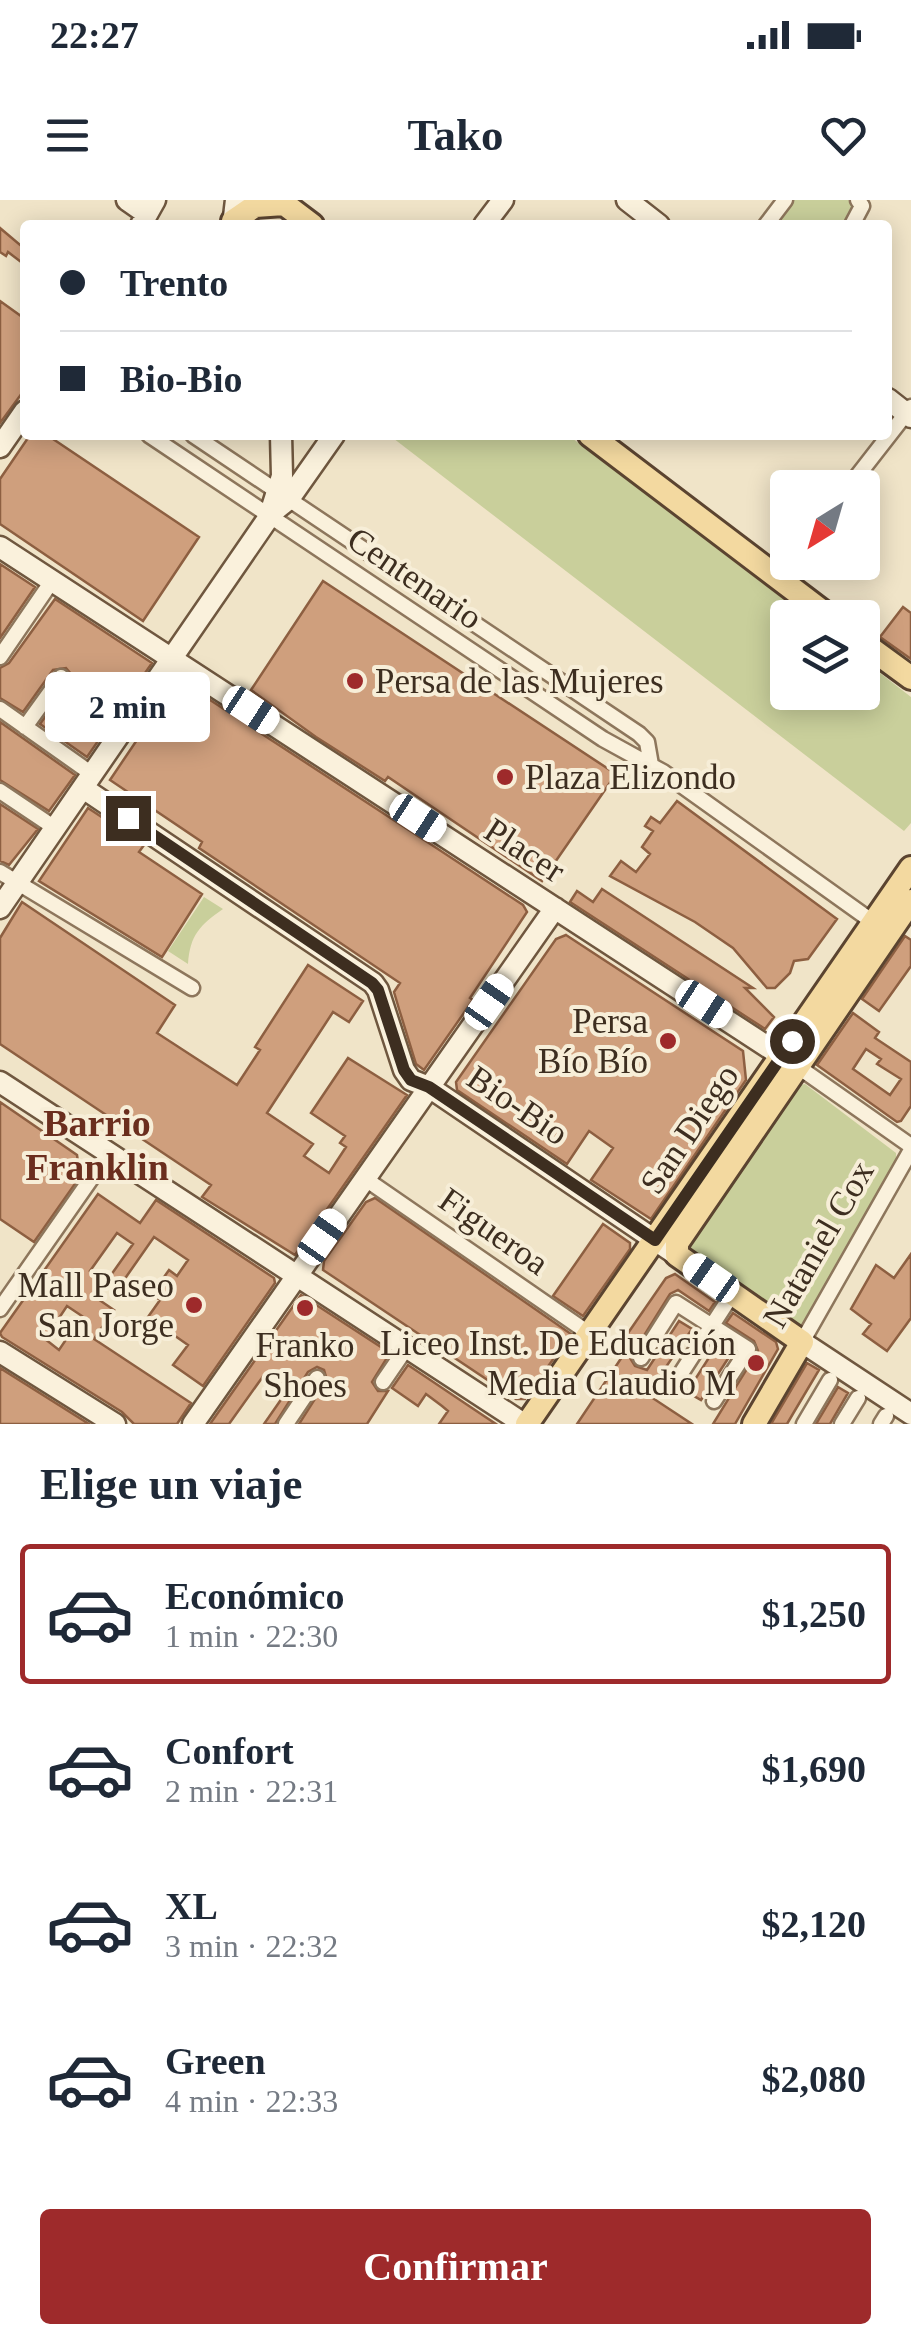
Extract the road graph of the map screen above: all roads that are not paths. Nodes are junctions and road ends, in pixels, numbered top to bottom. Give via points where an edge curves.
1 (127, 200) edge
2 (503, 200) edge
3 (626, 200) edge
4 (785, 200) edge
5 (282, 202) edge
6 (148, 213) edge
7 (234, 216) edge
8 (305, 220) edge
9 (488, 220) edge
10 (652, 220) edge
11 (770, 220) edge
12 (909, 412) edge
13 (20, 418) edge
14 (892, 433) edge
15 (158, 440) edge
16 (200, 440) edge
17 (281, 440) edge
18 (330, 440) edge
19 (602, 440) edge
20 (887, 440) edge
21 (0, 447) edge
22 (862, 470) edge
23 (277, 505) junction
24 (0, 547) edge
25 (770, 559) edge
26 (795, 580) edge
27 (52, 581) junction
28 (814, 600) edge
29 (880, 655) edge
30 (0, 657) edge
31 (173, 659) junction
32 (61, 677) dead end
33 (911, 678) edge
34 (0, 710) edge
35 (25, 727) junction
36 (651, 765) junction
37 (88, 781) junction
38 (0, 792) edge
39 (55, 828) junction
40 (911, 868) edge
41 (9, 877) edge
42 (911, 901) edge
43 (0, 908) edge
44 (555, 908) junction
45 (873, 922) junction
46 (192, 988) dead end
47 (789, 1061) junction
48 (0, 1082) edge
49 (429, 1087) junction
50 (911, 1148) edge
51 (109, 1153) junction
52 (364, 1178) junction
53 (655, 1240) junction
54 (677, 1255) junction
55 (296, 1275) junction
56 (733, 1294) junction
57 (0, 1309) edge
58 (712, 1326) junction
59 (590, 1334) junction
60 (802, 1342) junction
61 (407, 1347) junction
62 (0, 1352) edge
63 (641, 1358) dead end
64 (317, 1378) dead end
65 (678, 1378) dead end
66 (830, 1380) dead end
67 (383, 1382) dead end
68 (858, 1398) dead end
69 (714, 1401) dead end
70 (911, 1414) edge
71 (115, 1424) edge
72 (193, 1424) edge
73 (286, 1424) edge
74 (526, 1424) edge
75 (754, 1424) edge
76 (804, 1424) edge
77 (842, 1424) edge

1 - 6 street
2 - 9 street
3 - 10 street
4 - 11 street
5 - 7 main road
5 - 8 main road
12 - 14 street
13 - 21 street
15 - 23 street, Centenario
16 - 23 street, Centenario
17 - 23 street
18 - 23 street
19 - 25 main road
20 - 22 street
23 - 31 street
23 - 36 street, Centenario via 603,740
23 - 36 street, Centenario via 639,734
24 - 27 street, Placer
26 - 28 main road
27 - 30 street
27 - 31 street, Placer
29 - 33 main road
31 - 37 street
31 - 44 street, Placer
32 - 35 street
34 - 35 street
35 - 37 street
36 - 45 street, Centenario
37 - 39 street
37 - 49 street, Bio-Bio via 372,983 406,1075
38 - 39 street
39 - 41 street
40 - 45 main road, San Diego
41 - 43 street
41 - 46 street
42 - 47 main road, San Diego
44 - 47 street, Placer
44 - 49 street
45 - 47 main road, San Diego
47 - 50 street, Placer
47 - 53 main road, San Diego
47 - 54 main road, San Diego via 677,1243
48 - 51 street
49 - 52 street
49 - 53 street, Bio-Bio
50 - 60 street, Nataniel Cox
51 - 55 street
51 - 57 street
52 - 55 street
52 - 59 street, Figueroa
53 - 54 street, Bio-Bio
53 - 59 main road, San Diego
54 - 56 main road, Bio-Bio
55 - 61 street
55 - 72 street
56 - 58 street
56 - 60 main road, Bio-Bio
58 - 63 street via 676,1303
58 - 65 street
58 - 69 street via 748,1349
59 - 74 main road, San Diego
60 - 70 street, Bio-Bio
60 - 75 main road, Nataniel Cox
61 - 67 street
61 - 74 street
62 - 71 street
64 - 73 street
66 - 76 street
68 - 77 street

